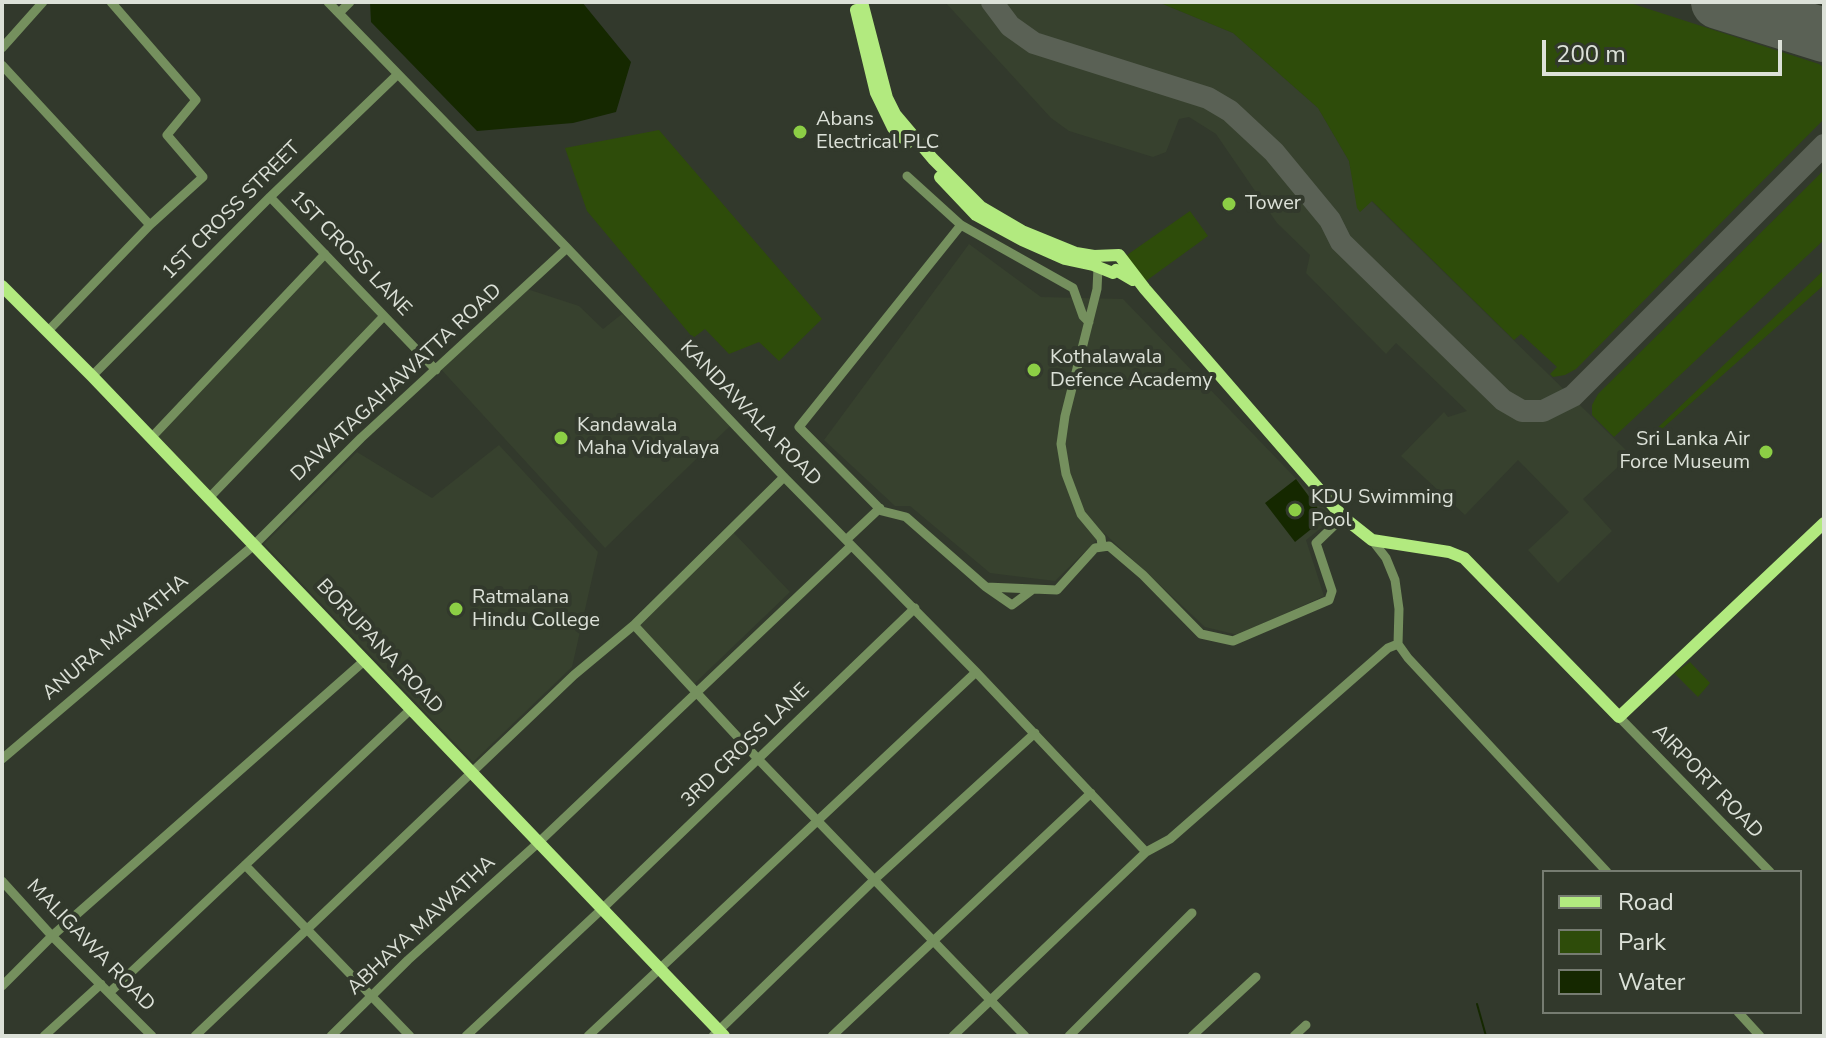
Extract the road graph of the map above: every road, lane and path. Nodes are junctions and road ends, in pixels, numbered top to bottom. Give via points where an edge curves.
1 (43, 2) edge
2 (111, 2) edge
3 (328, 2) edge
4 (350, 2) edge
5 (854, 2) edge
6 (862, 2) edge
7 (339, 13) junction
8 (2, 48) edge
9 (2, 65) edge
10 (398, 74) junction
11 (907, 176) dead end
12 (270, 197) junction
13 (150, 225) junction
14 (961, 225) junction
15 (567, 248) junction
16 (325, 254) junction
17 (1095, 263) junction
18 (1117, 268) junction
19 (2, 286) edge
20 (1097, 289) junction
21 (384, 316) junction
22 (1089, 322) junction
23 (47, 332) junction
24 (436, 370) junction
25 (92, 376) junction
26 (151, 438) junction
27 (784, 477) junction
28 (209, 498) junction
29 (880, 508) junction
30 (1343, 517) junction
31 (1824, 523) edge
32 (1372, 540) junction
33 (848, 543) junction
34 (254, 545) junction
35 (1102, 545) junction
36 (986, 587) junction
37 (1032, 589) junction
38 (915, 608) junction
39 (634, 625) junction
40 (1398, 644) junction
41 (364, 661) junction
42 (976, 672) junction
43 (698, 691) junction
44 (410, 710) junction
45 (1619, 717) junction
46 (1035, 733) junction
47 (2, 759) edge
48 (758, 759) junction
49 (471, 773) junction
50 (1091, 793) junction
51 (820, 820) junction
52 (538, 843) junction
53 (1146, 852) junction
54 (245, 865) junction
55 (1605, 870) edge
56 (1768, 870) edge
57 (875, 879) junction
58 (2, 881) edge
59 (602, 909) junction
60 (1192, 913) dead end
61 (307, 931) junction
62 (52, 936) junction
63 (932, 940) junction
64 (660, 969) junction
65 (1256, 977) dead end
66 (101, 984) junction
67 (2, 986) edge
68 (109, 993) junction
69 (371, 998) junction
70 (990, 999) junction
71 (1740, 1014) edge
72 (1306, 1025) dead end
73 (719, 1034) edge
74 (44, 1036) edge
75 (152, 1036) edge
76 (195, 1036) edge
77 (331, 1036) edge
78 (410, 1036) edge
79 (466, 1036) edge
80 (588, 1036) edge
81 (832, 1036) edge
82 (953, 1036) edge
83 (1025, 1036) edge
84 (1069, 1036) edge
85 (1192, 1036) edge
86 (1294, 1036) edge
87 (1760, 1036) edge

1 - 8 street
2 - 13 street via 196,100 167,135 203,177
3 - 7 street, KANDAWALA ROAD
4 - 7 street
5 - 17 main road via 876,93 893,128 976,215 1051,253
6 - 17 main road via 887,98 903,127 989,212
7 - 10 street, KANDAWALA ROAD
9 - 13 street
10 - 12 street, 1ST CROSS STREET
10 - 15 street, KANDAWALA ROAD
11 - 14 street
12 - 16 street, 1ST CROSS LANE
12 - 25 street, 1ST CROSS STREET
13 - 23 street
14 - 22 street via 1073,288
14 - 29 street via 799,427
15 - 24 street, DAWATAGAHAWATTA ROAD
15 - 27 street, KANDAWALA ROAD
16 - 21 street, 1ST CROSS LANE
16 - 26 street
17 - 18 main road
17 - 18 main road via 1119,255
17 - 20 street
18 - 20 street
18 - 30 main road via 1145,289
19 - 23 main road, BORUPANA ROAD
20 - 22 street
21 - 24 street, 1ST CROSS LANE
21 - 28 street
22 - 35 street via 1061,444 1081,514
23 - 25 main road, BORUPANA ROAD
24 - 34 street, DAWATAGAHAWATTA ROAD
25 - 26 main road, BORUPANA ROAD
26 - 28 main road, BORUPANA ROAD
27 - 33 street, KANDAWALA ROAD
27 - 39 street
28 - 34 main road, BORUPANA ROAD
29 - 33 street, ABHAYA MAWATHA
29 - 36 street via 906,517
30 - 32 main road
30 - 35 street via 1316,543 1332,591 1329,600 1233,641 1201,634 1125,558
31 - 45 main road
32 - 40 street via 1395,580
32 - 45 main road via 1464,558
33 - 38 street, KANDAWALA ROAD
33 - 43 street, ABHAYA MAWATHA
34 - 41 main road, BORUPANA ROAD
34 - 47 street, ANURA MAWATHA
35 - 37 street via 1057,590
36 - 37 street
36 - 37 street via 1012,605
38 - 42 street, KANDAWALA ROAD
38 - 48 street, 3RD CROSS LANE
39 - 43 street
39 - 49 street
40 - 53 street via 1170,839
40 - 55 street
41 - 44 main road, BORUPANA ROAD
41 - 62 street
42 - 46 street, KANDAWALA ROAD
42 - 51 street
43 - 48 street
43 - 52 street, ABHAYA MAWATHA
44 - 49 main road, BORUPANA ROAD
44 - 54 street
45 - 56 street, AIRPORT ROAD
46 - 50 street, KANDAWALA ROAD
46 - 57 street
48 - 51 street
48 - 59 street, 3RD CROSS LANE
49 - 52 main road, BORUPANA ROAD
49 - 61 street
50 - 53 street, KANDAWALA ROAD
50 - 63 street
51 - 57 street
51 - 64 street
52 - 59 main road, BORUPANA ROAD
52 - 69 street, ABHAYA MAWATHA
53 - 70 street
54 - 61 street
54 - 68 street
57 - 63 street
57 - 73 street
58 - 62 street, MALIGAWA ROAD
59 - 64 main road, BORUPANA ROAD
59 - 79 street, 3RD CROSS LANE
60 - 84 street
61 - 69 street
61 - 76 street
62 - 66 street, MALIGAWA ROAD
62 - 67 street
63 - 70 street
63 - 81 street
64 - 73 main road, BORUPANA ROAD
64 - 80 street
65 - 85 street
66 - 68 street, MALIGAWA ROAD
66 - 74 street
68 - 75 street, MALIGAWA ROAD
69 - 77 street, ABHAYA MAWATHA
69 - 78 street
70 - 82 street
70 - 83 street
71 - 87 street
72 - 86 street

